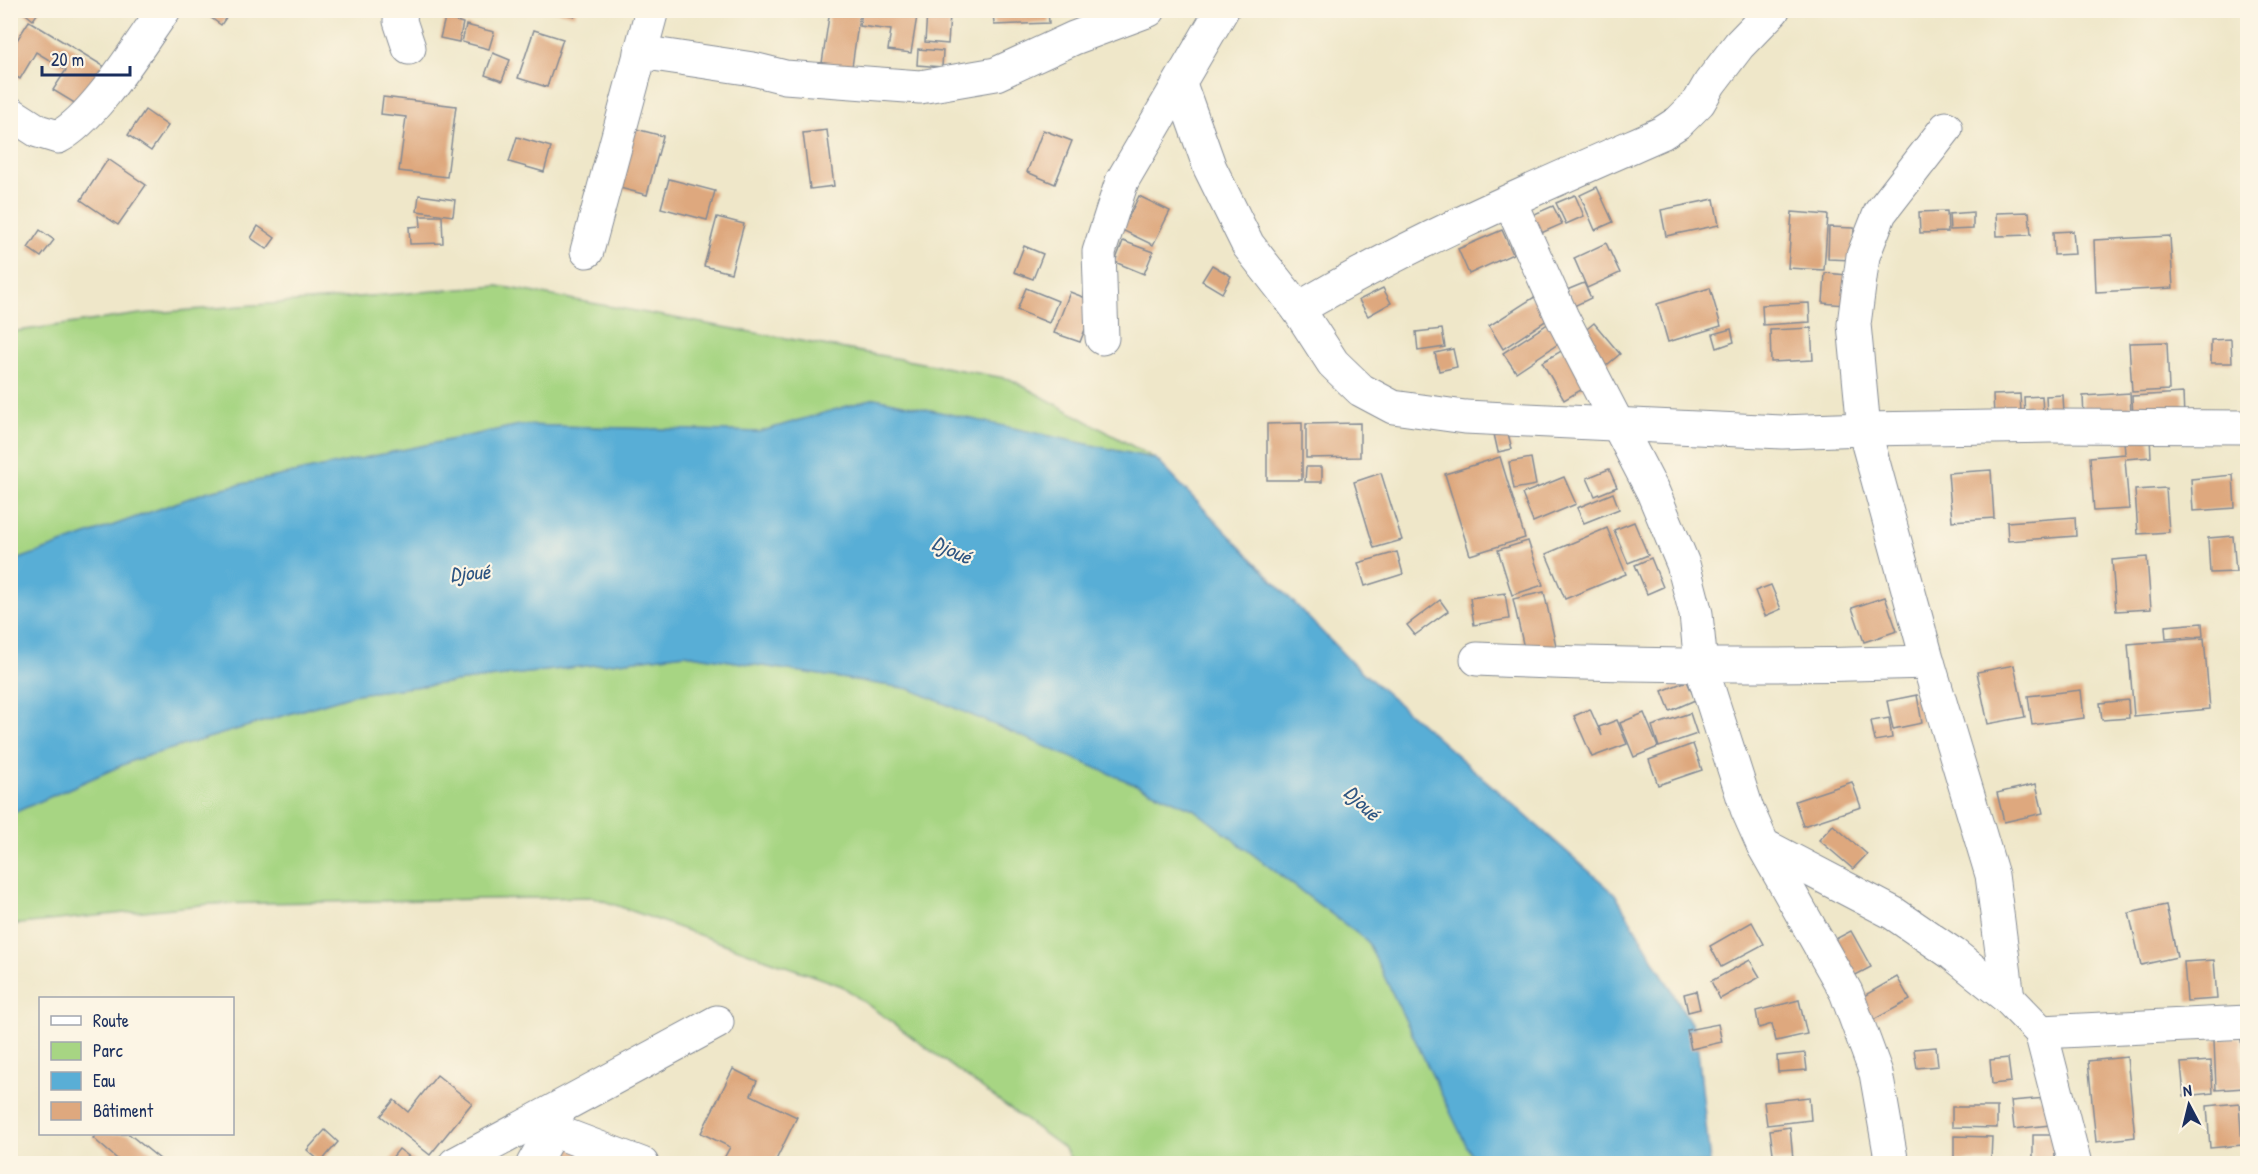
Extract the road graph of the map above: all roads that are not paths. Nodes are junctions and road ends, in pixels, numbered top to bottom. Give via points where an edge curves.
1 (164, 10) edge
2 (401, 10) edge
3 (651, 10) edge
4 (1149, 10) edge
5 (1222, 10) edge
6 (1773, 10) edge
7 (1072, 24) edge
8 (409, 48) dead end
9 (640, 52) junction
10 (1180, 84) junction
11 (13, 118) edge
12 (1946, 128) dead end
13 (1510, 202) junction
14 (587, 251) dead end
15 (1298, 309) junction
16 (1102, 338) dead end
17 (1619, 425) junction
18 (2247, 427) edge
19 (1864, 429) junction
20 (1477, 659) dead end
21 (1928, 662) junction
22 (1701, 666) junction
23 (1763, 845) junction
24 (2008, 998) junction
25 (717, 1022) dead end
26 (2247, 1022) edge
27 (2041, 1032) junction
28 (557, 1118) junction
29 (455, 1164) edge
30 (533, 1164) edge
31 (642, 1164) edge
32 (1892, 1164) edge
33 (2075, 1164) edge

1 - 11 street via 111,84 70,131 58,137
2 - 8 street via 400,21
3 - 9 street
4 - 7 street
5 - 10 street
6 - 13 street via 1739,45 1700,102 1679,122
7 - 9 street via 996,74 920,87 785,77
9 - 14 street
10 - 15 street via 1210,168 1248,245
10 - 16 street via 1122,181 1099,252
12 - 19 street via 1880,213 1863,256 1854,324
13 - 15 street via 1359,273
13 - 17 street via 1562,316
15 - 17 street via 1333,363 1361,390 1393,407 1465,417
17 - 19 street via 1782,432
17 - 22 street via 1683,564 1696,614
18 - 19 street
19 - 21 street
20 - 22 street
21 - 22 street
21 - 24 street via 1992,874
22 - 23 street via 1747,808
23 - 24 street via 1893,913
23 - 32 street via 1846,992 1876,1073
24 - 27 street
25 - 28 street
26 - 27 street
27 - 33 street
28 - 29 street
28 - 30 street
28 - 31 street

